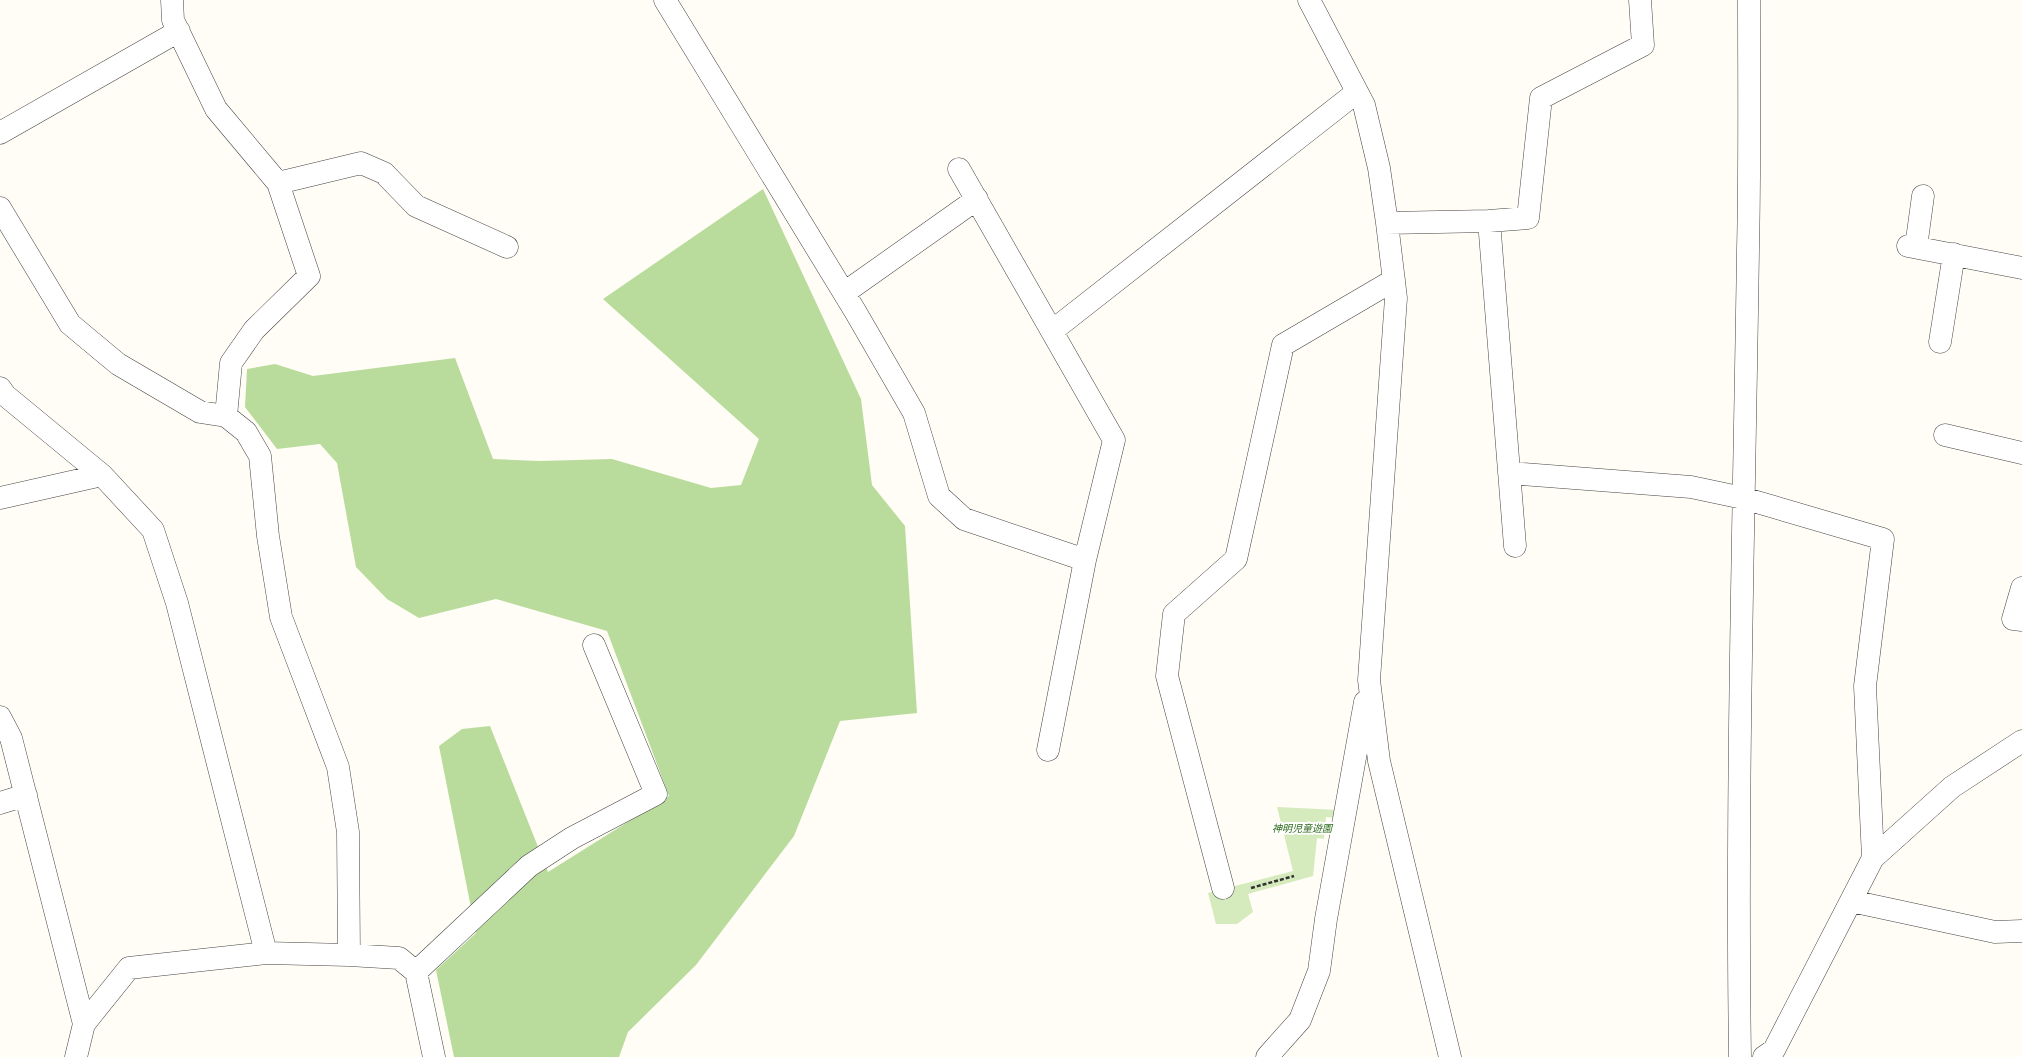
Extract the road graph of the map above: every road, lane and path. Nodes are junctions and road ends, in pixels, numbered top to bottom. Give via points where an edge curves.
1 (172, 0) edge
2 (665, 0) edge
3 (1309, 0) edge
4 (1322, 0) edge
5 (1640, 0) edge
6 (1749, 0) edge
7 (1324, 29) junction
8 (179, 31) junction
9 (1357, 92) junction
10 (0, 133) edge
11 (959, 169) dead end
12 (278, 183) junction
13 (1923, 196) dead end
14 (977, 199) junction
15 (0, 208) edge
16 (1489, 221) junction
17 (1387, 223) junction
18 (507, 247) dead end
19 (1954, 254) junction
20 (2022, 268) edge
21 (1394, 280) junction
22 (844, 293) junction
23 (1052, 331) junction
24 (1940, 342) dead end
25 (0, 388) edge
26 (226, 416) junction
27 (1944, 435) dead end
28 (2022, 453) edge
29 (1509, 473) junction
30 (102, 475) junction
31 (0, 498) edge
32 (1743, 498) junction
33 (1515, 546) dead end
34 (1085, 560) junction
35 (2022, 588) edge
36 (2022, 620) edge
37 (594, 645) dead end
38 (1369, 680) junction
39 (0, 717) edge
40 (2022, 741) edge
41 (1048, 750) dead end
42 (26, 795) junction
43 (0, 803) edge
44 (1873, 858) junction
45 (1294, 876) dead end
46 (1223, 888) dead end
47 (1248, 888) dead end
48 (1851, 900) junction
49 (2022, 931) edge
50 (266, 953) junction
51 (350, 955) junction
52 (416, 972) junction
53 (84, 1024) junction
54 (76, 1057) edge
55 (434, 1057) edge
56 (1268, 1057) edge
57 (1450, 1057) edge
58 (1740, 1057) edge
59 (1764, 1057) edge

1 - 8 street via 173,20
2 - 22 street
3 - 7 street
4 - 7 street
5 - 16 street via 1643,45 1541,98 1528,218
6 - 32 street
7 - 9 street
8 - 10 street
8 - 12 street via 216,109
9 - 17 street via 1364,105 1379,168
9 - 23 street
11 - 14 street
12 - 18 street via 361,163 384,173 416,206
12 - 26 street via 309,276 254,330 231,363
13 - 19 street via 1912,247
14 - 22 street
14 - 23 street
15 - 26 street via 70,324 118,364 200,412
16 - 17 street
16 - 29 street
17 - 21 street
19 - 20 street
19 - 24 street
21 - 38 street via 1396,298
21 - 46 street via 1283,344 1236,558 1174,614 1167,676
22 - 34 street via 914,414 939,496 964,519
23 - 34 street via 1114,440
25 - 30 street
26 - 51 street via 246,432 260,456 268,536 281,617 338,767 348,832
27 - 28 street
29 - 32 street via 1691,487
29 - 33 street
30 - 31 street
30 - 50 street via 153,530 177,602
32 - 44 street via 1883,539 1865,686
32 - 58 street
34 - 41 street
35 - 36 street via 2013,619
37 - 52 street via 656,794 572,838 529,866
38 - 56 street via 1319,971 1300,1020
38 - 57 street via 1379,761
39 - 42 street via 11,738
40 - 44 street via 1952,787
42 - 43 street
42 - 53 street
44 - 48 street
45 - 47 path
48 - 49 street via 1995,932
48 - 59 street via 1774,1050
50 - 51 street
50 - 53 street via 129,968
51 - 52 street via 399,958
52 - 55 street
53 - 54 street

